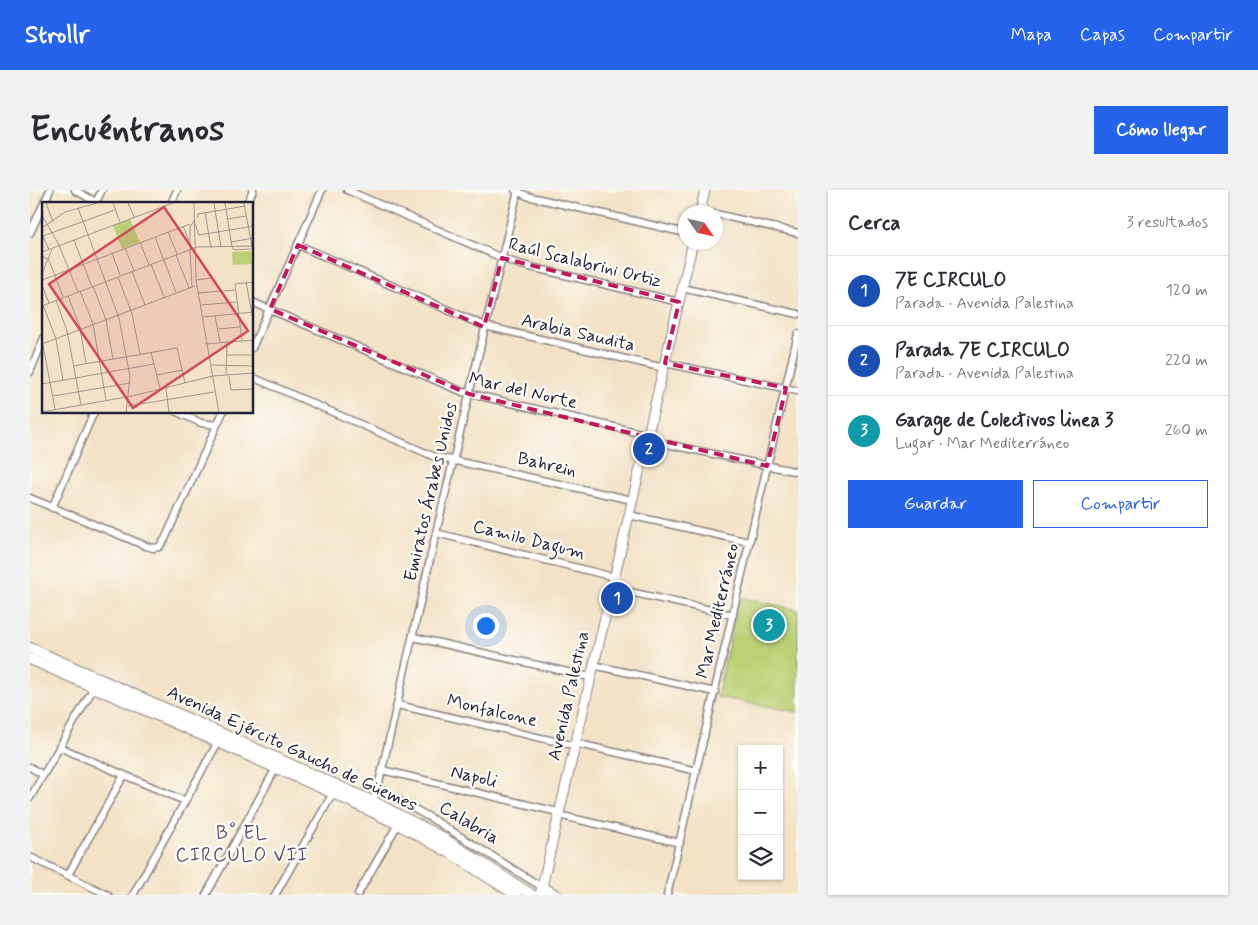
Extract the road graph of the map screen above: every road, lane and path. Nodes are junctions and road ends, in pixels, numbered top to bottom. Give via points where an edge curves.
1 (50, 190) edge
2 (75, 190) edge
3 (102, 190) edge
4 (177, 190) edge
5 (253, 190) edge
6 (322, 190) edge
7 (347, 190) edge
8 (517, 190) edge
9 (705, 190) edge
10 (44, 202) edge
11 (94, 202) edge
12 (96, 202) edge
13 (172, 202) edge
14 (248, 202) edge
15 (704, 205) edge
16 (42, 207) edge
17 (723, 216) edge
18 (678, 231) edge
19 (30, 233) edge
20 (798, 233) edge
21 (298, 245) junction
22 (691, 250) edge
23 (502, 258) junction
24 (682, 288) junction
25 (679, 302) junction
26 (254, 303) edge
27 (270, 309) junction
28 (798, 314) edge
29 (485, 326) junction
30 (798, 334) edge
31 (42, 343) edge
32 (254, 344) edge
33 (36, 358) junction
34 (42, 360) edge
35 (664, 365) junction
36 (30, 372) edge
37 (254, 379) edge
38 (786, 388) junction
39 (798, 391) edge
40 (469, 394) junction
41 (93, 414) edge
42 (181, 414) edge
43 (222, 414) edge
44 (217, 425) junction
45 (648, 437) junction
46 (454, 459) junction
47 (767, 466) junction
48 (798, 472) edge
49 (30, 498) edge
50 (632, 500) junction
51 (52, 508) junction
52 (629, 515) junction
53 (436, 533) junction
54 (749, 542) junction
55 (614, 577) junction
56 (612, 588) junction
57 (733, 615) junction
58 (413, 636) junction
59 (30, 648) edge
60 (30, 660) edge
61 (593, 665) junction
62 (590, 677) junction
63 (96, 684) junction
64 (716, 692) junction
65 (398, 705) junction
66 (218, 742) junction
67 (574, 745) junction
68 (59, 746) junction
69 (30, 767) edge
70 (276, 768) junction
71 (382, 770) junction
72 (697, 771) junction
73 (43, 775) junction
74 (124, 775) junction
75 (378, 789) junction
76 (333, 793) junction
77 (30, 798) edge
78 (185, 801) junction
79 (372, 801) junction
80 (558, 814) junction
81 (398, 824) junction
82 (680, 843) junction
83 (30, 857) edge
84 (68, 875) junction
85 (541, 891) edge
86 (358, 894) dead end
87 (108, 895) edge
88 (133, 895) edge
89 (206, 895) edge
90 (275, 895) edge
91 (516, 895) edge
92 (532, 895) edge
93 (556, 895) edge
94 (667, 895) edge

1 - 10 street
2 - 11 street
3 - 12 street
4 - 13 street
5 - 14 street
6 - 21 street
7 - 23 street, Raúl Scalabrini Ortiz
8 - 18 street via 527,196
8 - 23 street, Emiratos Árabes Unidos
9 - 15 street
16 - 19 street
17 - 20 street
21 - 27 street
21 - 29 street, Arabia Saudita
22 - 24 street, Avenida Palestina
23 - 25 street, Raúl Scalabrini Ortiz
23 - 29 street, Emiratos Árabes Unidos
24 - 25 street, Avenida Palestina
24 - 28 street, Raúl Scalabrini Ortiz
25 - 35 street, Avenida Palestina
26 - 27 street, Mar del Norte
27 - 32 street
27 - 40 street, Mar del Norte
29 - 35 street, Arabia Saudita
29 - 40 street, Emiratos Árabes Unidos
30 - 38 street, Mar Mediterráneo
31 - 33 street
33 - 34 street
33 - 36 street
35 - 38 street, Arabia Saudita
35 - 45 street, Avenida Palestina
37 - 46 street, Bahrein via 422,452
38 - 39 street, Arabia Saudita
38 - 47 street, Mar Mediterráneo
40 - 45 street, Mar del Norte
40 - 46 street, Emiratos Árabes Unidos
41 - 51 street
42 - 44 street via 201,423
43 - 44 street
44 - 51 street via 159,547 146,546
45 - 47 street, Mar del Norte via 657,442
45 - 50 street, Avenida Palestina
46 - 50 street, Bahrein
46 - 53 street, Emiratos Árabes Unidos
47 - 48 street, Mar del Norte
47 - 54 street, Mar Mediterráneo
49 - 51 street
50 - 52 street, Avenida Palestina
52 - 54 street
52 - 55 street, Avenida Palestina
53 - 55 street, Camilo Dagum
53 - 58 street, Emiratos Árabes Unidos
54 - 57 street, Mar Mediterráneo
55 - 56 street, Avenida Palestina
56 - 57 street
56 - 61 street, Avenida Palestina
57 - 64 street, Mar Mediterráneo
58 - 62 street
58 - 65 street, Emiratos Árabes Unidos
59 - 63 main road, Avenida Ejército Gaucho de Güemes
60 - 63 main road, Avenida Ejército Gaucho de Güemes
61 - 62 street, Avenida Palestina
61 - 64 street
62 - 67 street, Avenida Palestina
63 - 66 main road, Avenida Ejército Gaucho de Güemes
63 - 68 street
63 - 79 main road, Avenida Ejército Gaucho de Güemes
64 - 72 street, Mar Mediterráneo
65 - 67 street, Monfalcone
65 - 71 street, Emiratos Árabes Unidos
66 - 70 main road, Avenida Ejército Gaucho de Güemes
66 - 78 street
67 - 72 street, Monfalcone
67 - 80 street, Avenida Palestina
68 - 73 street
68 - 74 street
69 - 73 street
70 - 76 main road, Avenida Ejército Gaucho de Güemes
70 - 89 street
71 - 75 street, Emiratos Árabes Unidos
71 - 80 street, Napoli
72 - 82 street, Mar Mediterráneo
73 - 77 street
74 - 78 street
74 - 84 street
75 - 79 street, Emiratos Árabes Unidos
75 - 85 street, Calabria via 430,817
76 - 81 main road, Avenida Ejército Gaucho de Güemes
76 - 90 street
78 - 88 street
79 - 92 main road, Avenida Ejército Gaucho de Güemes via 441,837
80 - 82 street, Napoli
80 - 85 street, Avenida Palestina
81 - 86 street
81 - 91 main road, Avenida Ejército Gaucho de Güemes
82 - 94 street, Mar Mediterráneo
83 - 84 street
84 - 87 street
85 - 93 main road

